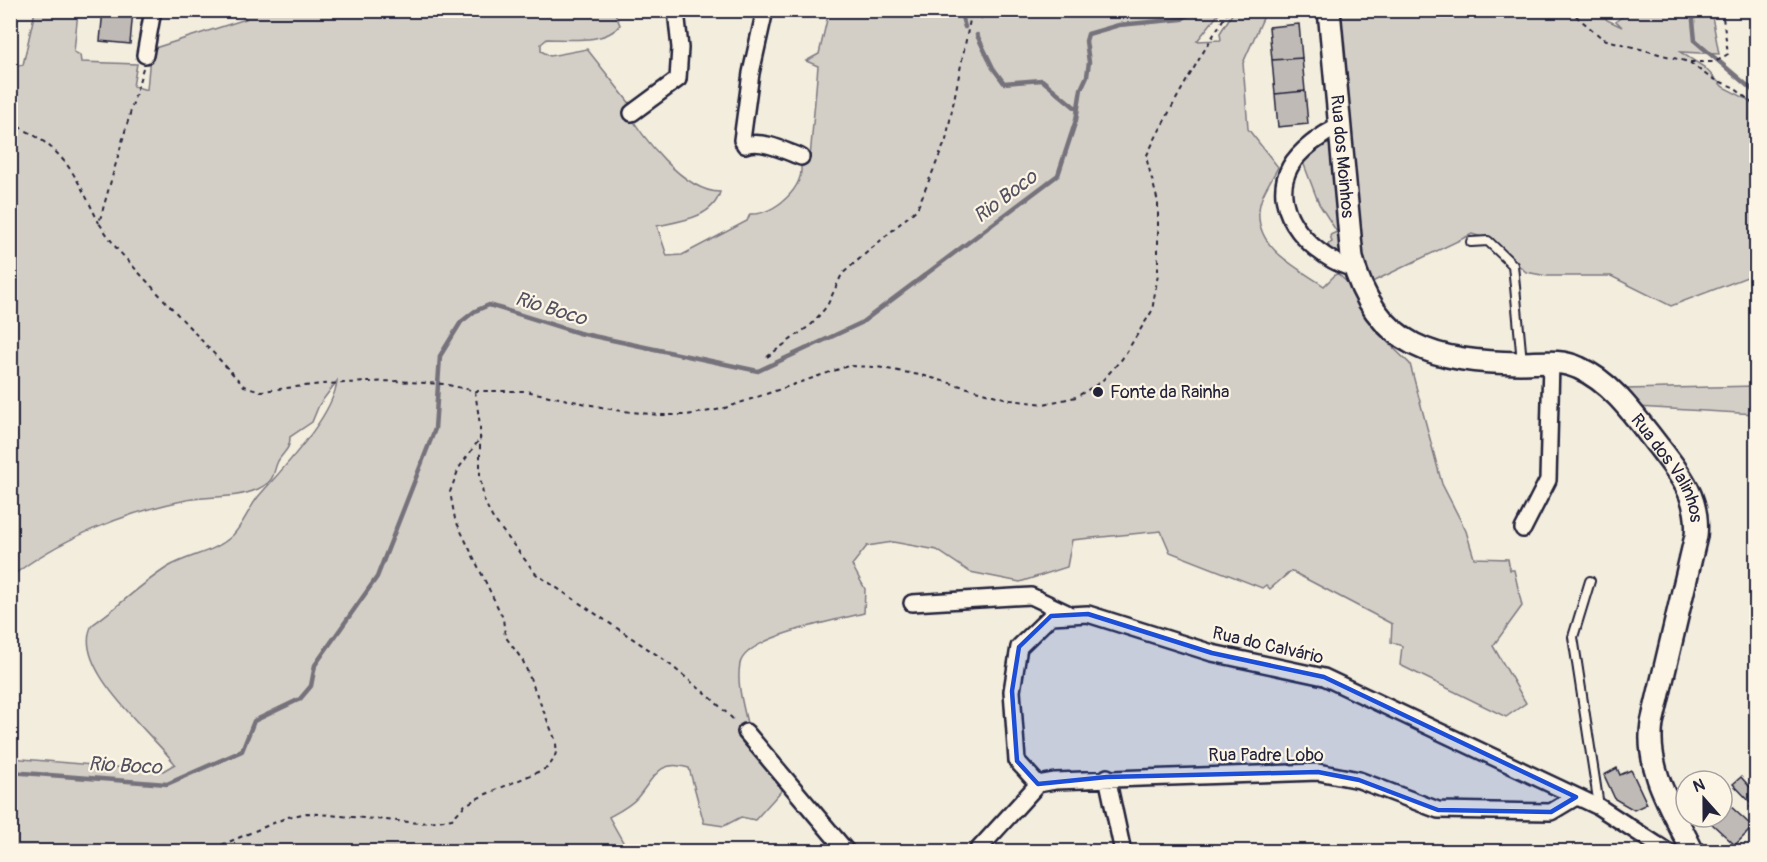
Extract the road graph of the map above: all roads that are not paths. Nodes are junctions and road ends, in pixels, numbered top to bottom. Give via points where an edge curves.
1 (153, 10) edge
2 (676, 10) edge
3 (765, 10) edge
4 (1329, 10) edge
5 (146, 55) road end
6 (632, 113) dead end
7 (1340, 126) junction
8 (801, 157) dead end
9 (1471, 242) dead end
10 (1355, 269) junction
11 (1369, 299) joint
12 (1551, 362) junction
13 (1522, 363) junction
14 (1523, 529) dead end
15 (1590, 581) dead end
16 (912, 603) dead end
17 (1070, 615) junction
18 (746, 732) road end
19 (1107, 777) junction
20 (1038, 784) junction
21 (1576, 797) junction
22 (1599, 807) junction
23 (847, 852) edge
24 (976, 852) edge
25 (1123, 852) edge
26 (1668, 852) edge
27 (1693, 852) edge

1 - 5 street
2 - 6 street via 681,48 678,79
3 - 8 street via 742,140 745,145 753,142
4 - 7 main road, Rua dos Moinhos
7 - 10 main road, Rua dos Moinhos
7 - 10 street via 1291,164 1286,199 1293,223 1308,242 1339,265
9 - 13 lane via 1488,242 1513,265
10 - 11 main road, Rua dos Moinhos
11 - 13 main road, Rua dos Valinhos via 1384,322 1426,351 1468,361
12 - 13 main road, Rua dos Valinhos
12 - 14 street via 1548,480
12 - 27 main road, Rua dos Valinhos via 1574,366 1601,381 1682,477 1694,501 1696,536 1650,745 1659,782
15 - 22 lane via 1573,637
16 - 17 street via 1031,596
17 - 20 street, Rua do Calvário via 1051,615 1019,647 1012,692 1017,761
17 - 21 street, Rua do Calvário via 1088,614 1212,653 1324,677
18 - 23 street
19 - 20 street, Rua Padre Lobo
19 - 21 street, Rua Padre Lobo via 1318,772 1359,780 1438,810 1551,812
19 - 25 street
20 - 24 street
21 - 22 street, Rua do Calvário
22 - 26 street, Rua do Calvário

